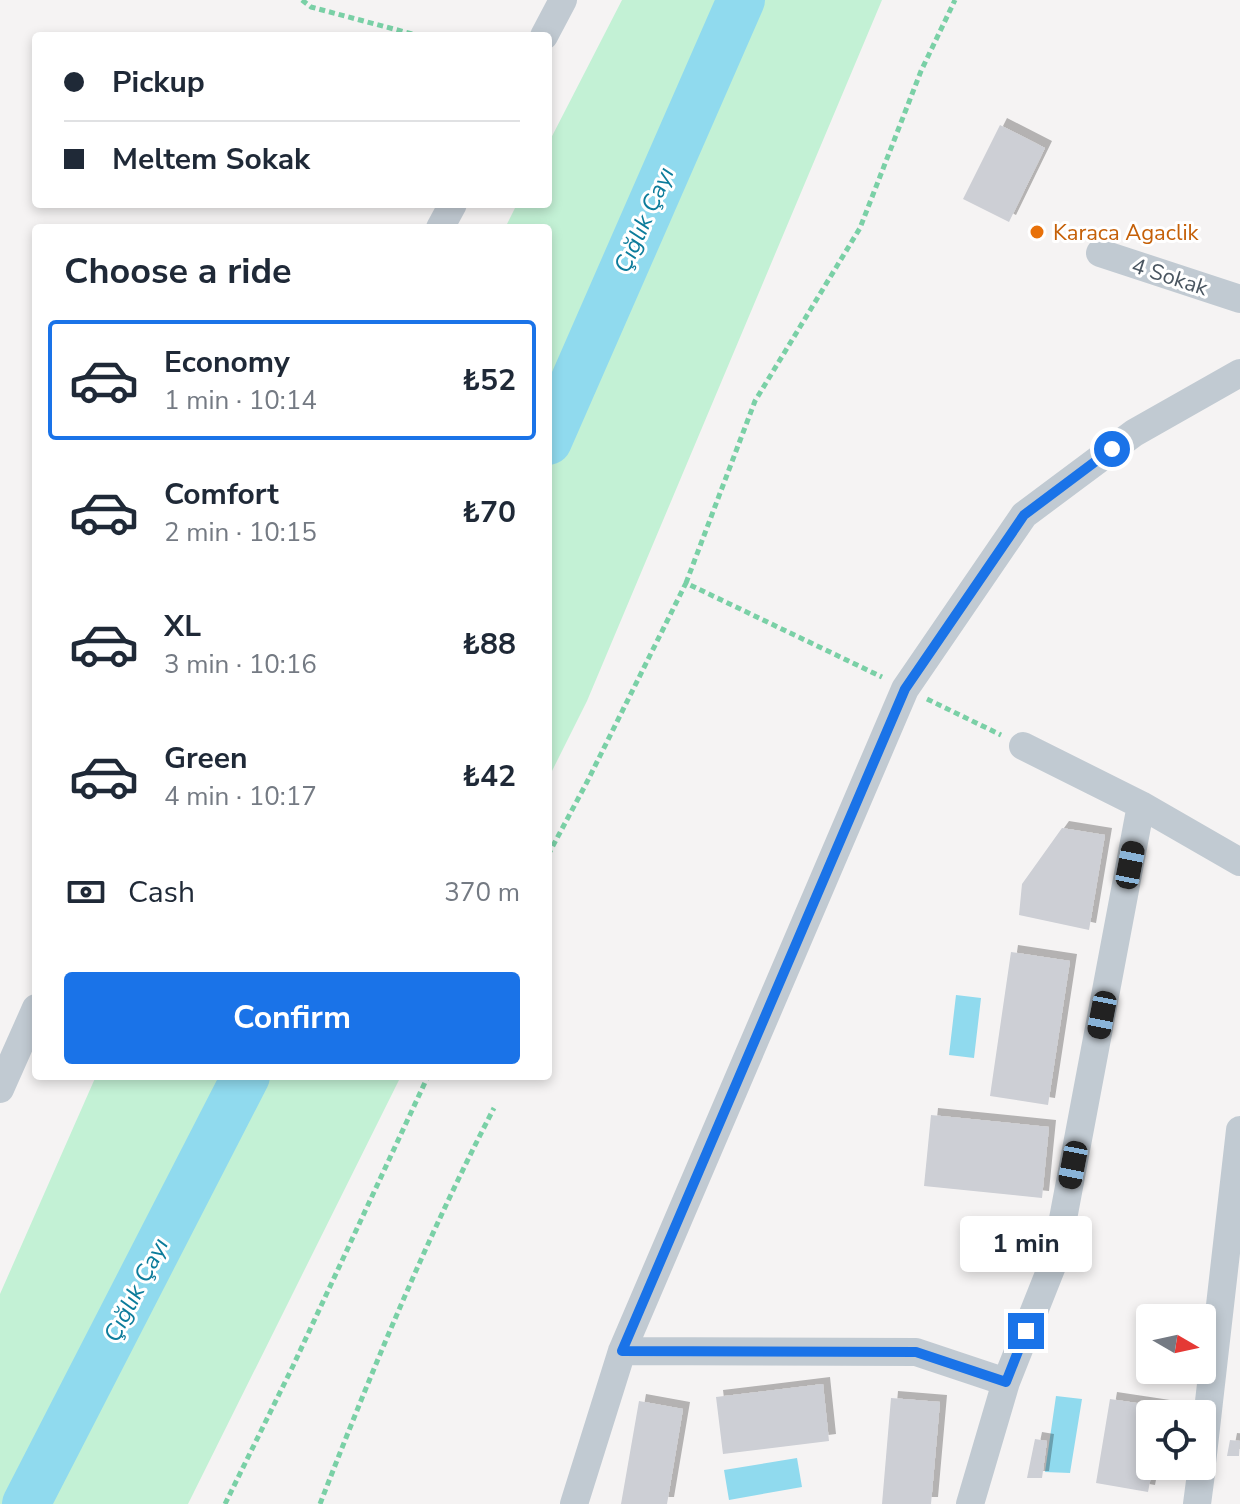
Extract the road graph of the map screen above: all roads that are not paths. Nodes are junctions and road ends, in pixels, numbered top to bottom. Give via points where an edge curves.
1 (563, 0) edge
2 (546, 32) edge
3 (1100, 253) dead end
4 (1240, 299) edge
5 (1240, 373) edge
6 (1023, 746) road end
7 (1141, 805) junction
8 (1240, 862) edge
9 (32, 1017) edge
10 (0, 1089) edge
11 (1240, 1130) edge
12 (622, 1351) junction
13 (1006, 1382) junction
14 (1209, 1400) edge
15 (1200, 1480) edge
16 (574, 1504) edge
17 (970, 1504) edge
18 (1197, 1504) edge

1 - 2 street
3 - 4 street, 4 Sokak
5 - 12 street via 1134,433 1024,515 905,689
6 - 7 street
7 - 8 street
7 - 13 street via 1056,1256
9 - 10 street
11 - 14 street
12 - 13 street via 916,1352
12 - 16 street
13 - 17 street
15 - 18 street

